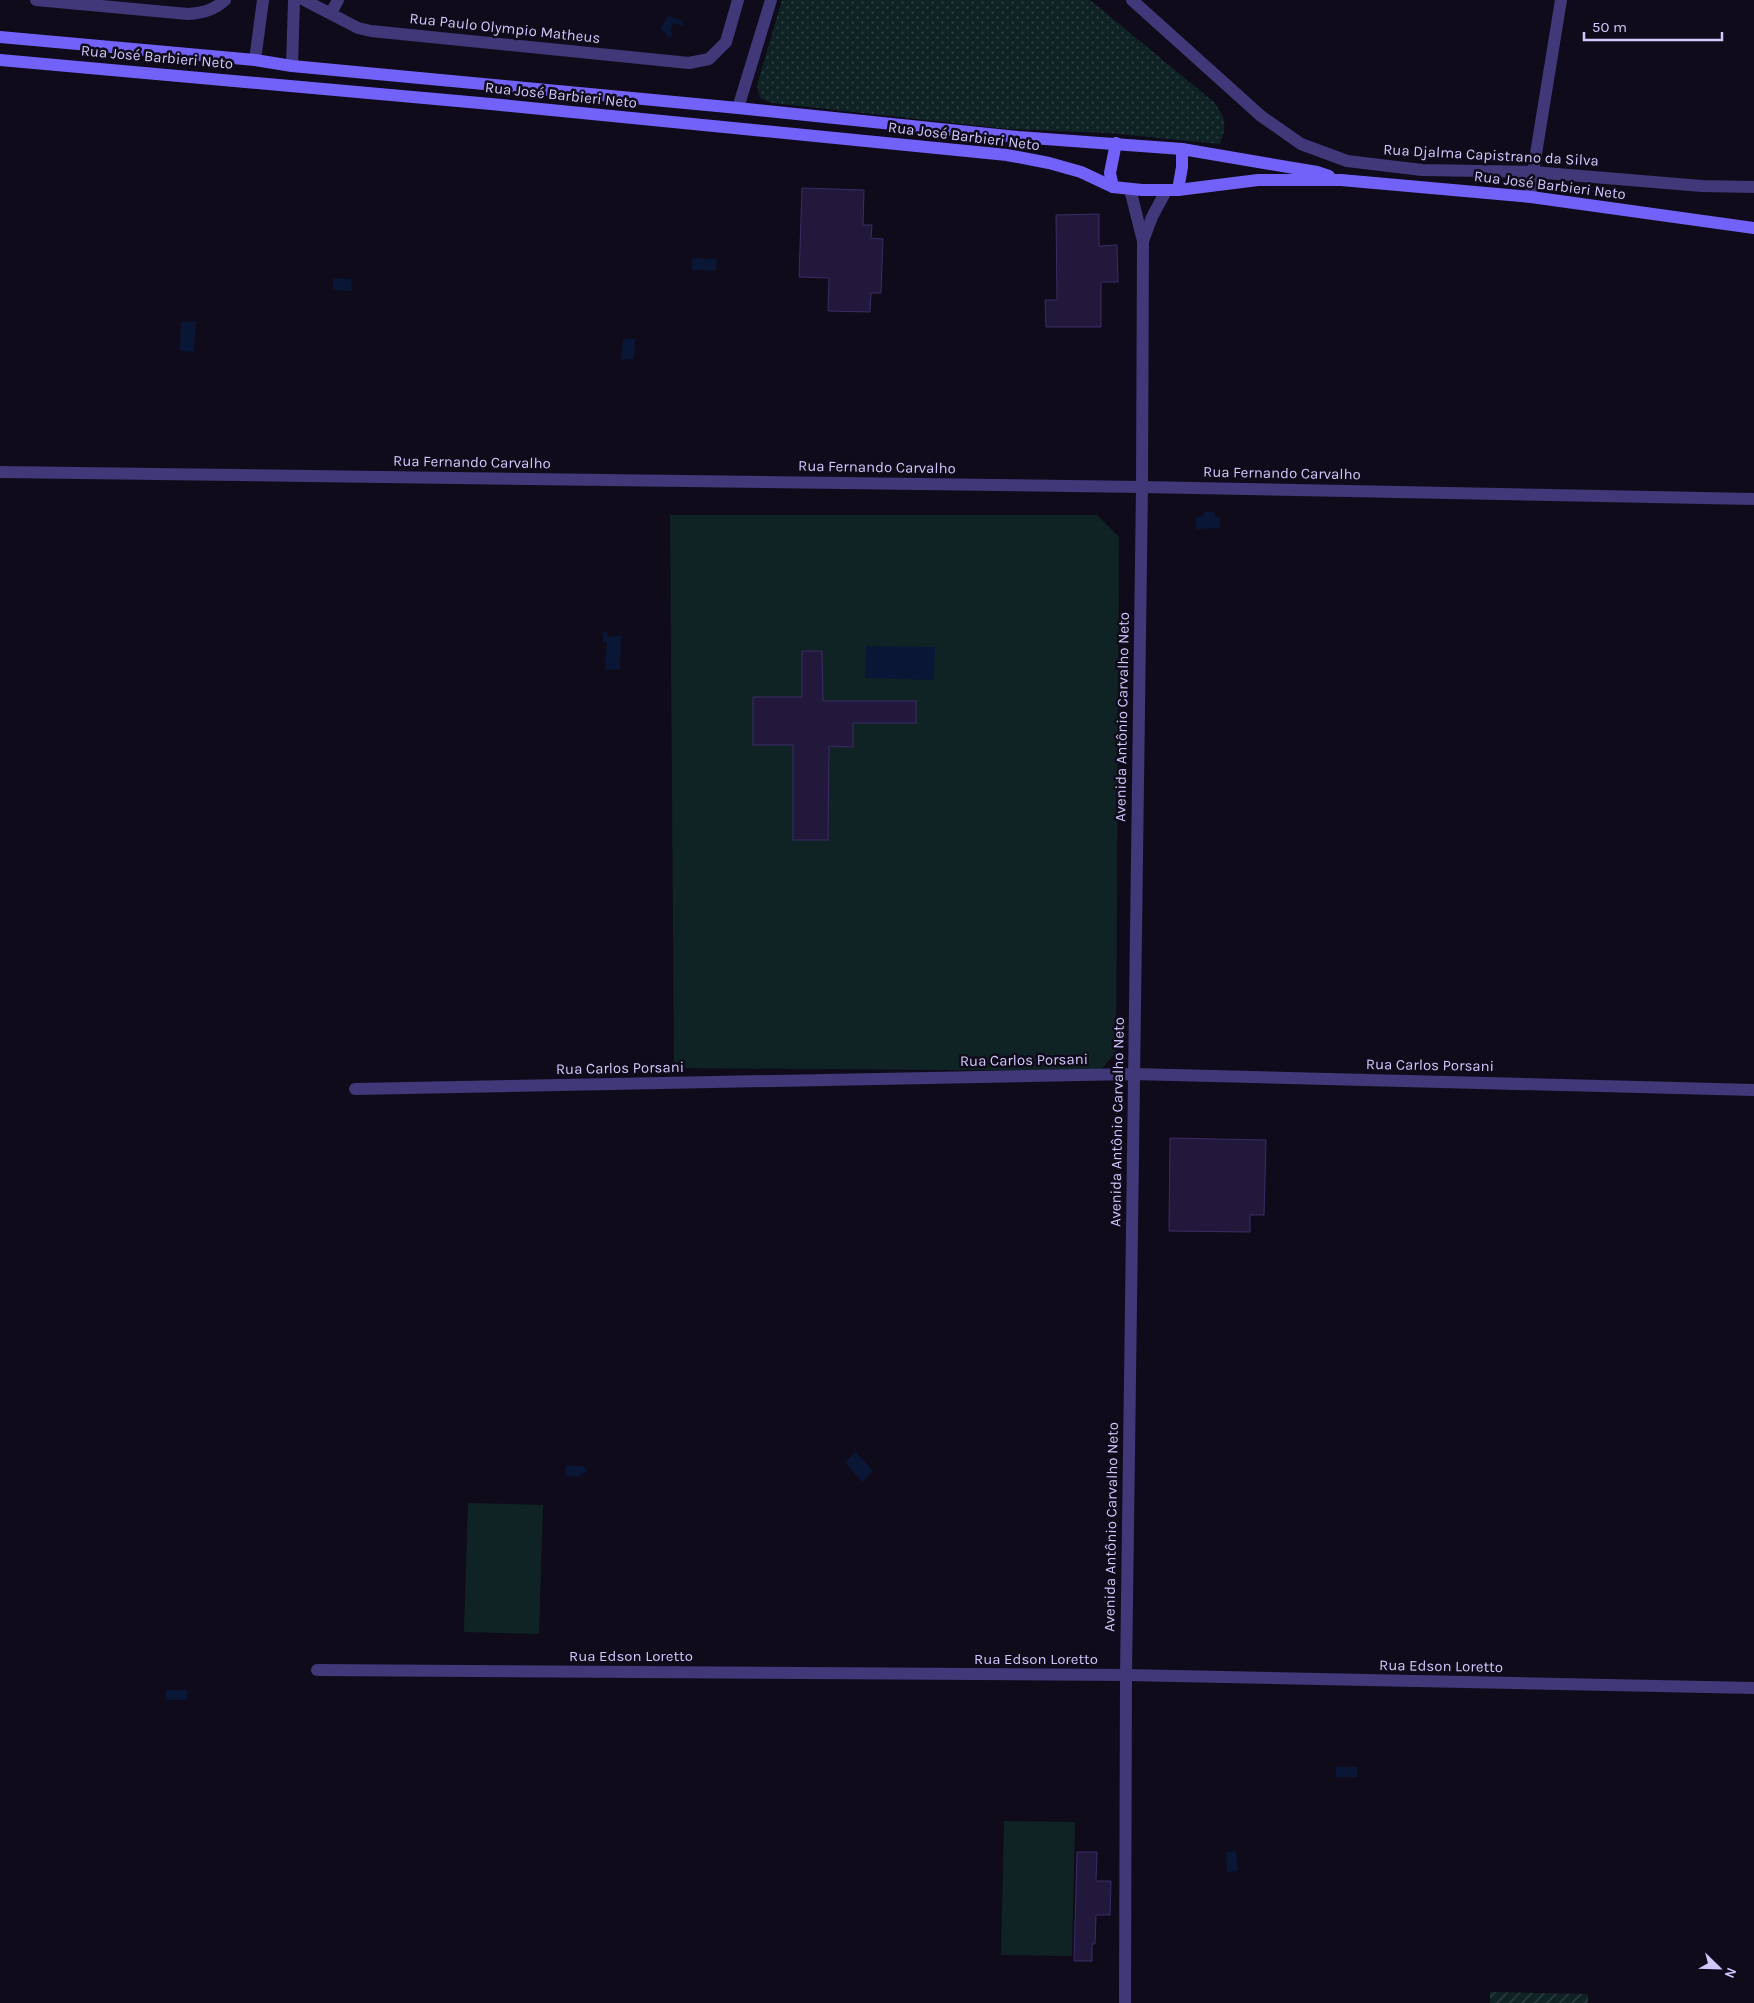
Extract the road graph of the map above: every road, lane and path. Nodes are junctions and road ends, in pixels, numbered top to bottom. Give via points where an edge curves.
1 (36, 0) edge
2 (224, 0) edge
3 (263, 0) edge
4 (294, 0) edge
5 (304, 0) edge
6 (338, 0) edge
7 (738, 0) edge
8 (771, 0) edge
9 (1132, 0) edge
10 (1561, 0) edge
11 (331, 13) junction
12 (0, 37) edge
13 (0, 60) edge
14 (255, 60) junction
15 (292, 66) junction
16 (738, 108) junction
17 (1116, 143) junction
18 (1182, 149) junction
19 (1534, 172) junction
20 (1341, 180) junction
21 (1113, 187) junction
22 (1754, 187) edge
23 (1130, 189) junction
24 (1172, 191) junction
25 (1531, 196) junction
26 (1754, 228) edge
27 (1143, 241) junction
28 (0, 472) edge
29 (1142, 487) junction
30 (1754, 499) edge
31 (1133, 1074) junction
32 (355, 1089) dead end
33 (1754, 1090) edge
34 (317, 1670) dead end
35 (1126, 1676) junction
36 (1754, 1688) edge
37 (1125, 2003) edge

1 - 2 street via 188,14 204,12
3 - 14 street
4 - 15 street
5 - 11 street, Rua Paulo Olympio Matheus
6 - 11 street
7 - 11 street, Rua Paulo Olympio Matheus via 726,42 708,59 689,63 371,32
8 - 16 street
9 - 19 street, Rua Djalma Capistrano da Silva via 1261,116 1301,144 1347,161 1422,170
10 - 19 street
12 - 14 main road, Rua José Barbieri Neto
13 - 21 main road, Rua José Barbieri Neto via 471,102 1007,156 1081,172
14 - 15 main road, Rua José Barbieri Neto
15 - 16 main road, Rua José Barbieri Neto
16 - 17 main road, Rua José Barbieri Neto via 1008,136
17 - 18 main road, Rua José Barbieri Neto
17 - 21 main road via 1110,173
18 - 20 main road, Rua José Barbieri Neto via 1317,172
18 - 24 main road via 1182,167
19 - 22 street, Rua Djalma Capistrano da Silva via 1702,186
19 - 25 street
20 - 24 main road, Rua José Barbieri Neto via 1258,180
20 - 25 main road, Rua José Barbieri Neto
21 - 23 main road, Rua José Barbieri Neto
23 - 24 main road, Rua José Barbieri Neto
23 - 27 street
24 - 27 street via 1152,217
25 - 26 main road, Rua José Barbieri Neto
27 - 29 street, Avenida Antônio Carvalho Neto
28 - 29 street, Rua Fernando Carvalho
29 - 30 street, Rua Fernando Carvalho
29 - 31 street, Avenida Antônio Carvalho Neto
31 - 32 street, Rua Carlos Porsani
31 - 33 street, Rua Carlos Porsani
31 - 35 street, Avenida Antônio Carvalho Neto
34 - 35 street, Rua Edson Loretto
35 - 36 street, Rua Edson Loretto
35 - 37 street, Avenida Antônio Carvalho Neto

